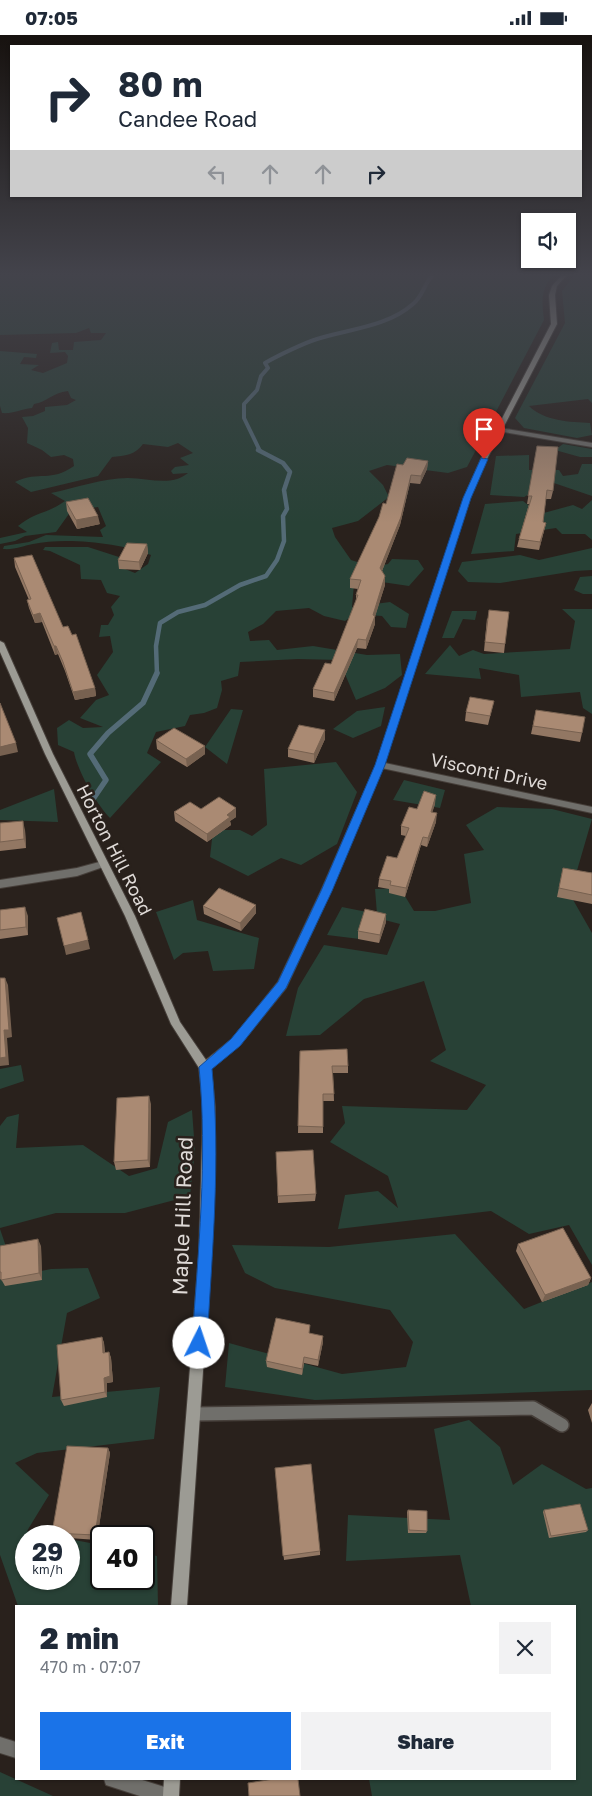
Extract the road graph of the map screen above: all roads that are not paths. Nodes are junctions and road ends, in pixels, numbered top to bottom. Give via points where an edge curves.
1 (537, 358) edge
2 (500, 430) junction
3 (592, 445) edge
4 (0, 643) edge
5 (380, 765) junction
6 (592, 810) edge
7 (103, 865) junction
8 (0, 884) edge
9 (205, 1067) junction
10 (194, 1414) junction
11 (562, 1425) dead end
12 (179, 1605) edge
13 (0, 1745) edge
14 (15, 1750) edge
15 (115, 1780) edge
16 (172, 1780) edge
17 (170, 1796) edge

1 - 2 street
2 - 3 street
2 - 5 street via 467,498
4 - 7 street, Horton Hill Road
5 - 6 street, Visconti Drive
5 - 9 street via 282,985 236,1042
7 - 8 street
7 - 9 street, Horton Hill Road via 130,916 176,1024
9 - 10 street, Maple Hill Road via 209,1107 206,1227
10 - 11 lane via 533,1408
10 - 12 street, Maple Hill Road
13 - 14 street
15 - 17 street
16 - 17 street

